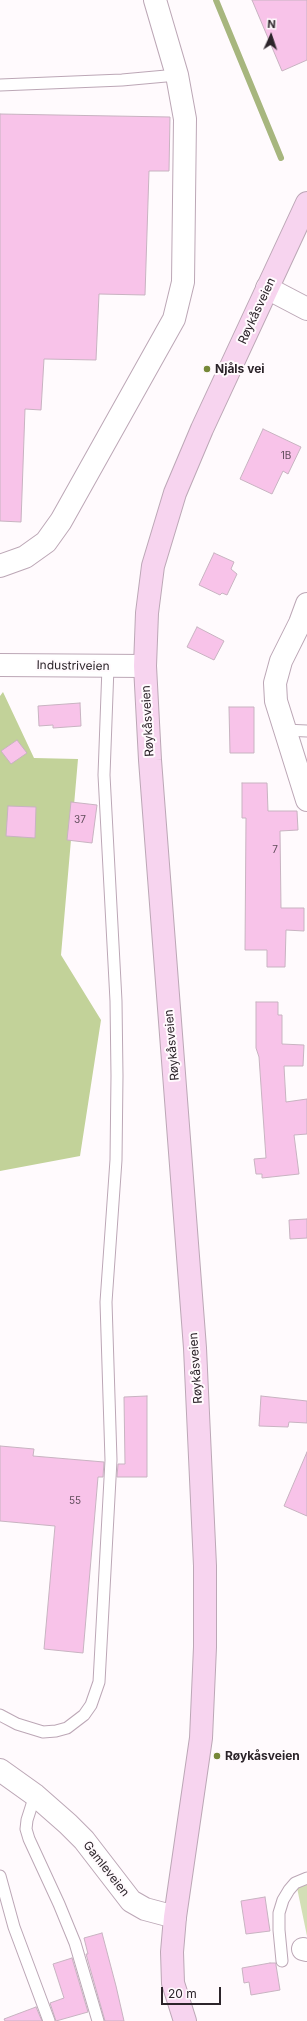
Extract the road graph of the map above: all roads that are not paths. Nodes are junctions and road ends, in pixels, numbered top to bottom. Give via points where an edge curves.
1 (155, 0) edge
2 (177, 75) junction
3 (0, 85) edge
4 (307, 203) edge
5 (267, 288) junction
6 (307, 309) edge
7 (0, 566) edge
8 (305, 617) edge
9 (0, 665) edge
10 (108, 666) junction
11 (145, 666) junction
12 (285, 730) junction
13 (307, 731) edge
14 (307, 800) edge
15 (0, 1715) edge
16 (0, 1770) edge
17 (35, 1796) junction
18 (0, 1876) edge
19 (307, 1878) edge
20 (175, 1917) junction
21 (282, 1961) dead end
22 (49, 2021) edge
23 (98, 2021) edge
24 (185, 2021) edge

1 - 2 street
2 - 3 lane
2 - 7 street via 185,119 185,135 183,282 174,319 61,521 46,542 26,558
4 - 5 main road, Røykåsveien
5 - 6 street
5 - 11 main road, Røykåsveien via 196,442 165,520 149,593
8 - 12 street via 281,661 275,683 276,701
9 - 10 street, Industriveien
10 - 11 street, Industriveien
10 - 15 lane via 104,775 116,1001 117,1076 116,1160 106,1302 111,1460 99,1682 91,1705 84,1715 67,1728 43,1732 17,1724
11 - 20 main road, Røykåsveien via 153,804 195,1355 205,1566 201,1738
12 - 13 lane
12 - 14 street
16 - 17 street, Gamleveien
17 - 20 street, Gamleveien via 84,1840 131,1900 145,1909
17 - 23 lane via 27,1820 28,1839 75,1944
18 - 22 lane via 7,1905
19 - 21 lane via 295,1883 283,1900 279,1930
20 - 24 main road via 172,1968 176,1997

